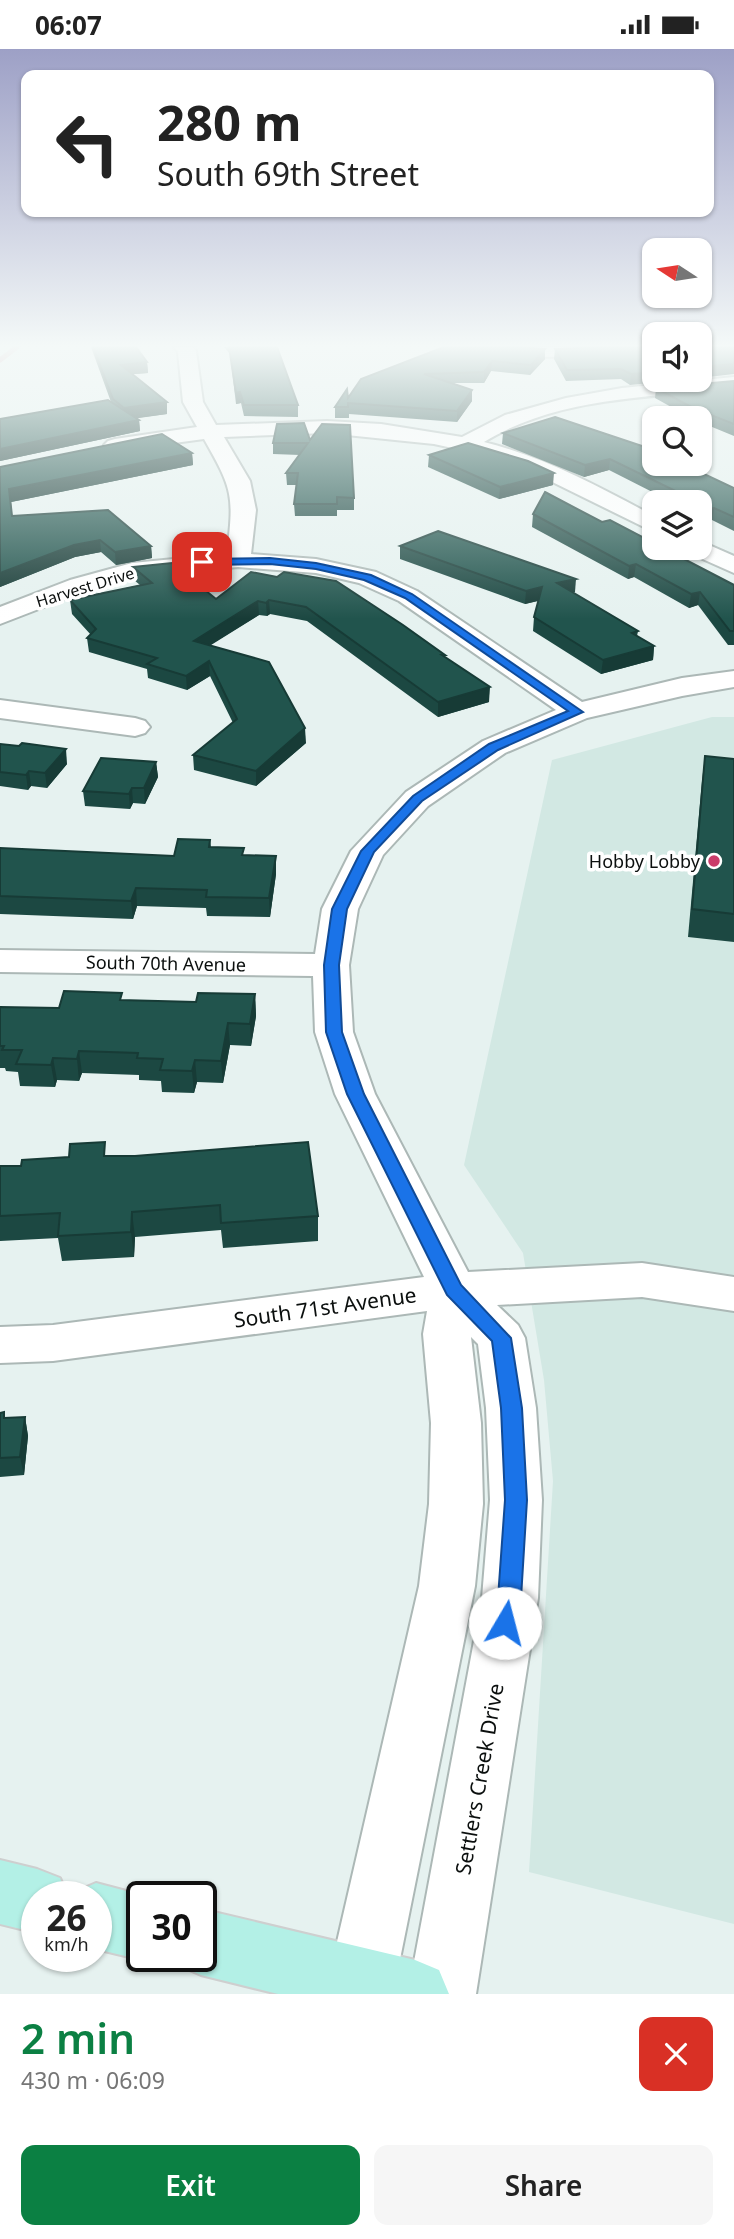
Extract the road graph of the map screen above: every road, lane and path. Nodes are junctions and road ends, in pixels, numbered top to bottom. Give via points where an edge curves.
1 (154, 438) edge
2 (213, 438) edge
3 (420, 438) edge
4 (477, 438) edge
5 (464, 445) junction
6 (90, 450) edge
7 (642, 519) edge
8 (712, 555) edge
9 (238, 560) junction
10 (734, 566) edge
11 (0, 616) edge
12 (734, 680) edge
13 (0, 709) edge
14 (577, 712) junction
15 (135, 727) dead end
16 (0, 961) edge
17 (331, 965) junction
18 (453, 1290) junction
19 (734, 1294) edge
20 (0, 1345) edge
21 (0, 1892) edge
22 (21, 1897) edge
23 (217, 1946) edge
24 (379, 1990) edge
25 (442, 1994) edge

1 - 6 street
2 - 9 street via 239,481 244,510
3 - 5 street
4 - 5 street
5 - 7 street via 545,469
8 - 10 street
9 - 11 street, Harvest Drive via 132,570
9 - 14 street, Harvest Drive via 316,566 367,577 408,596
12 - 14 street, Settlers Creek Drive via 682,687
13 - 15 street
14 - 17 street, Settlers Creek Drive via 494,747 417,799 368,851 340,909
16 - 17 street, South 70th Avenue
17 - 18 street, Settlers Creek Drive via 334,1032 355,1094
18 - 19 street, South 71st Avenue via 642,1280
18 - 20 street, South 71st Avenue via 53,1343
18 - 24 street via 447,1334 456,1423 456,1504 447,1586
18 - 25 street, Settlers Creek Drive via 501,1338 512,1408 516,1500 510,1598
21 - 22 main road
23 - 24 main road

